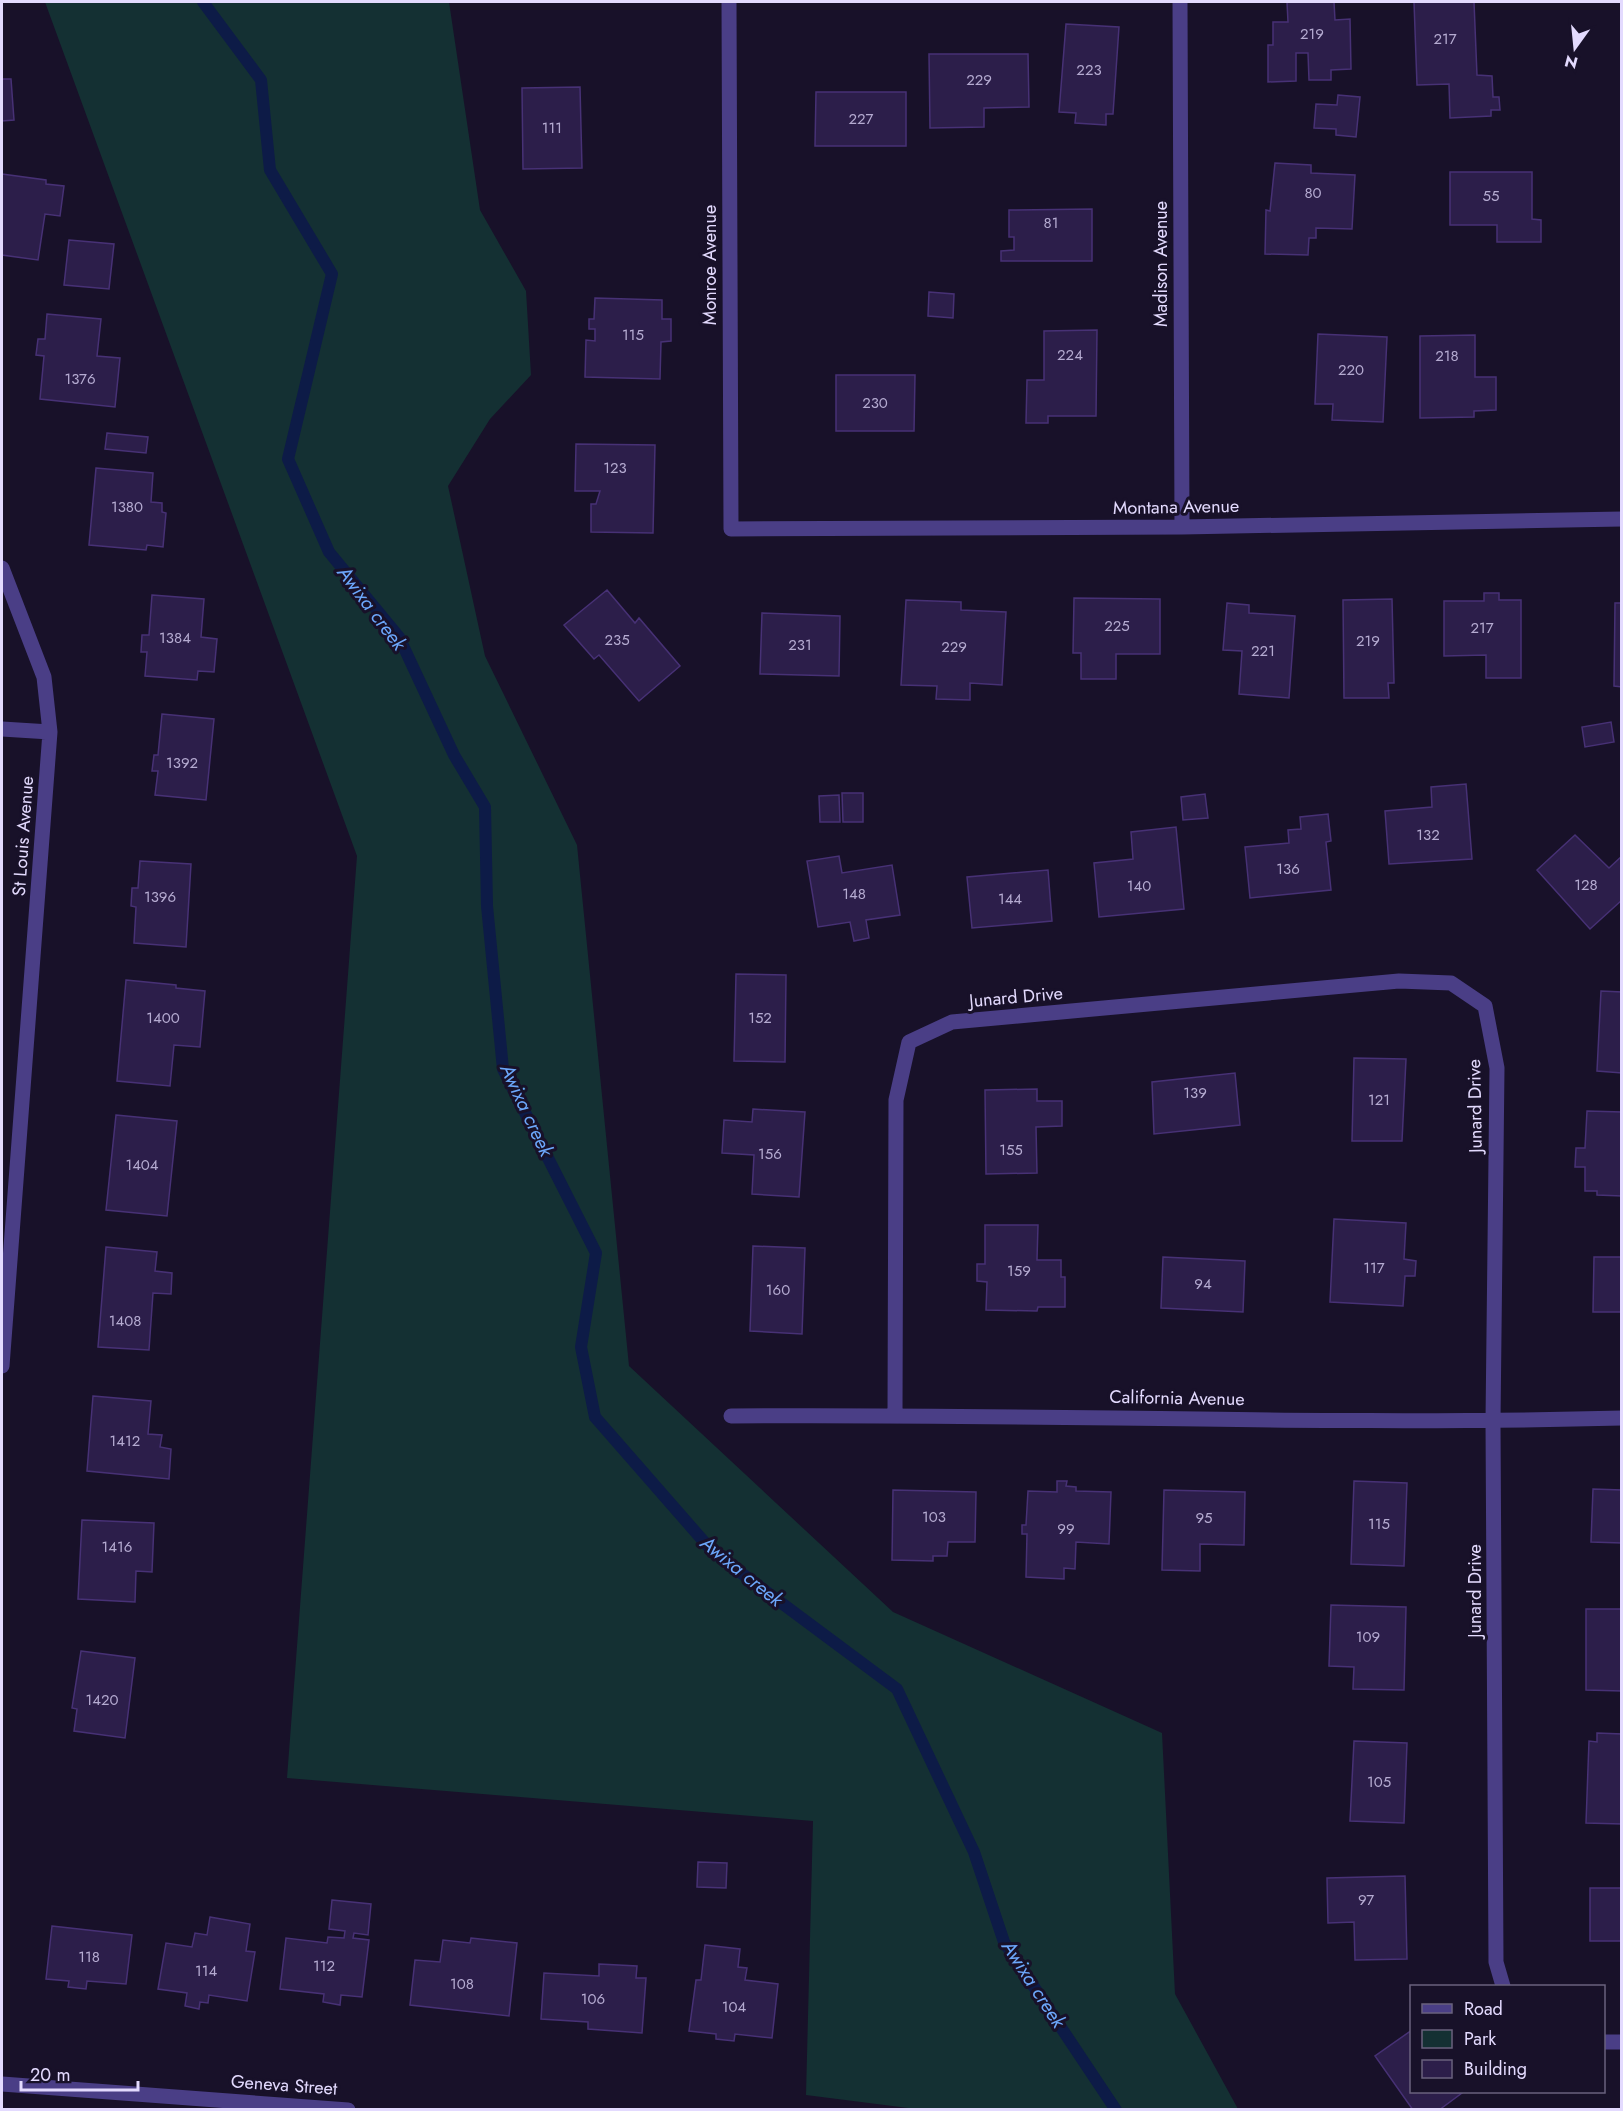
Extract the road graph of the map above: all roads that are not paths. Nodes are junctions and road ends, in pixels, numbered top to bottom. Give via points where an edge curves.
1 (729, 2) edge
2 (1180, 2) edge
3 (1622, 519) edge
4 (1182, 527) junction
5 (731, 529) joint
6 (2, 568) edge
7 (2, 729) edge
8 (50, 732) junction
9 (2, 1366) edge
10 (895, 1414) junction
11 (731, 1416) dead end
12 (1622, 1418) edge
13 (1493, 1421) junction
14 (1503, 1985) edge
15 (1605, 2042) edge
16 (1622, 2042) edge
17 (2, 2084) edge
18 (348, 2109) edge

1 - 5 street, Monroe Avenue
2 - 4 street, Madison Avenue
3 - 4 street, Montana Avenue
4 - 5 street, Montana Avenue
6 - 8 street, St Louis Avenue via 44,677
7 - 8 street
8 - 9 street, St Louis Avenue
10 - 11 street, California Avenue
10 - 13 street, California Avenue
10 - 13 street, Junard Drive via 896,1100 909,1042 951,1022 1399,981 1451,983 1485,1006 1497,1068
12 - 13 street, California Avenue
13 - 14 street, Junard Drive via 1496,1962
15 - 16 street
17 - 18 street, Geneva Street

